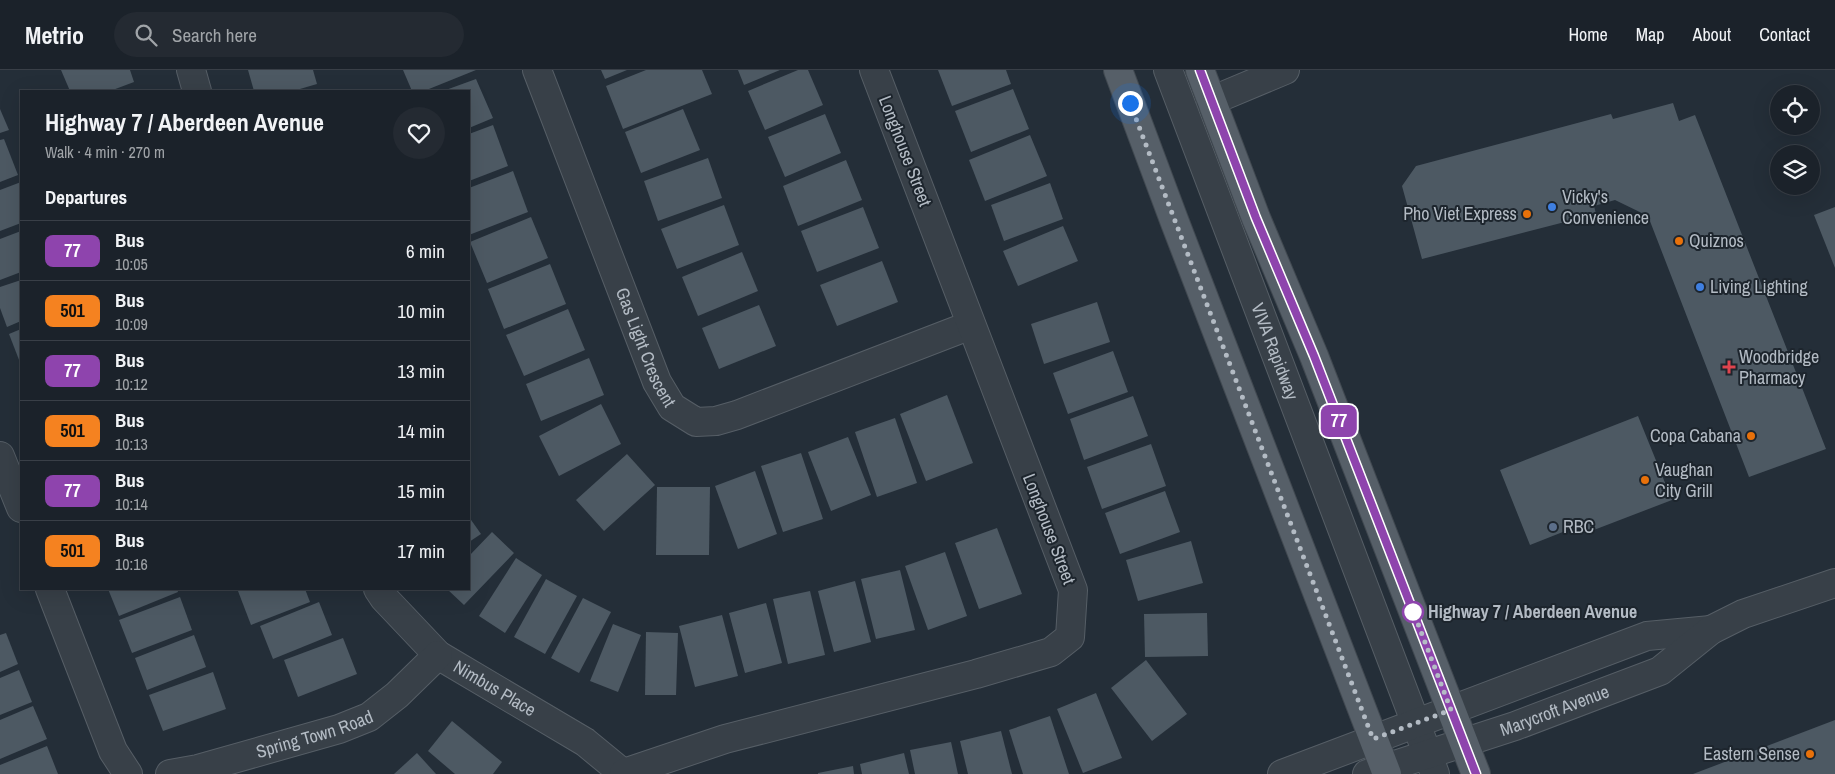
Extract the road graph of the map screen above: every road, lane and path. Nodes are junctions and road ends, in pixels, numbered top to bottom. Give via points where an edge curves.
1 (191, 70) edge
2 (538, 70) edge
3 (874, 70) edge
4 (1118, 70) edge
5 (1168, 70) edge
6 (1200, 70) edge
7 (1282, 70) edge
8 (1251, 76) edge
9 (197, 90) edge
10 (1211, 100) junction
11 (971, 326) junction
12 (0, 456) edge
13 (20, 506) edge
14 (1835, 583) edge
15 (50, 590) edge
16 (379, 590) edge
17 (1711, 630) junction
18 (438, 655) junction
19 (1451, 710) junction
20 (1416, 724) junction
21 (1373, 739) junction
22 (1464, 743) junction
23 (1431, 764) edge
24 (1379, 772) edge
25 (624, 773) edge
26 (128, 774) edge
27 (170, 774) edge
28 (1282, 774) edge
29 (1476, 774) edge

1 - 9 street
2 - 11 street, Gas Light Crescent via 656,382 672,407 696,422 737,415
3 - 11 street, Longhouse Street
4 - 21 main road
5 - 20 street, VIVA Rapidway
6 - 10 main road
7 - 8 street
8 - 10 street
10 - 19 main road
11 - 25 street, Longhouse Street via 1073,590 1070,637 1051,652 725,739
12 - 13 street
14 - 17 street, Marycroft Avenue via 1743,614
15 - 26 street via 113,751
16 - 18 street, Nimbus Place
17 - 19 street, Marycroft Avenue via 1647,636
17 - 22 street, Marycroft Avenue via 1660,671
18 - 25 street, Nimbus Place via 585,742
18 - 27 street, Spring Town Road via 369,717 339,729
19 - 20 street, Marycroft Avenue
19 - 22 main road
20 - 21 street, Marycroft Avenue
20 - 23 street, VIVA Rapidway
21 - 24 main road
21 - 28 street, Marycroft Avenue
22 - 23 street, Marycroft Avenue
22 - 29 main road
23 - 24 street, Marycroft Avenue

